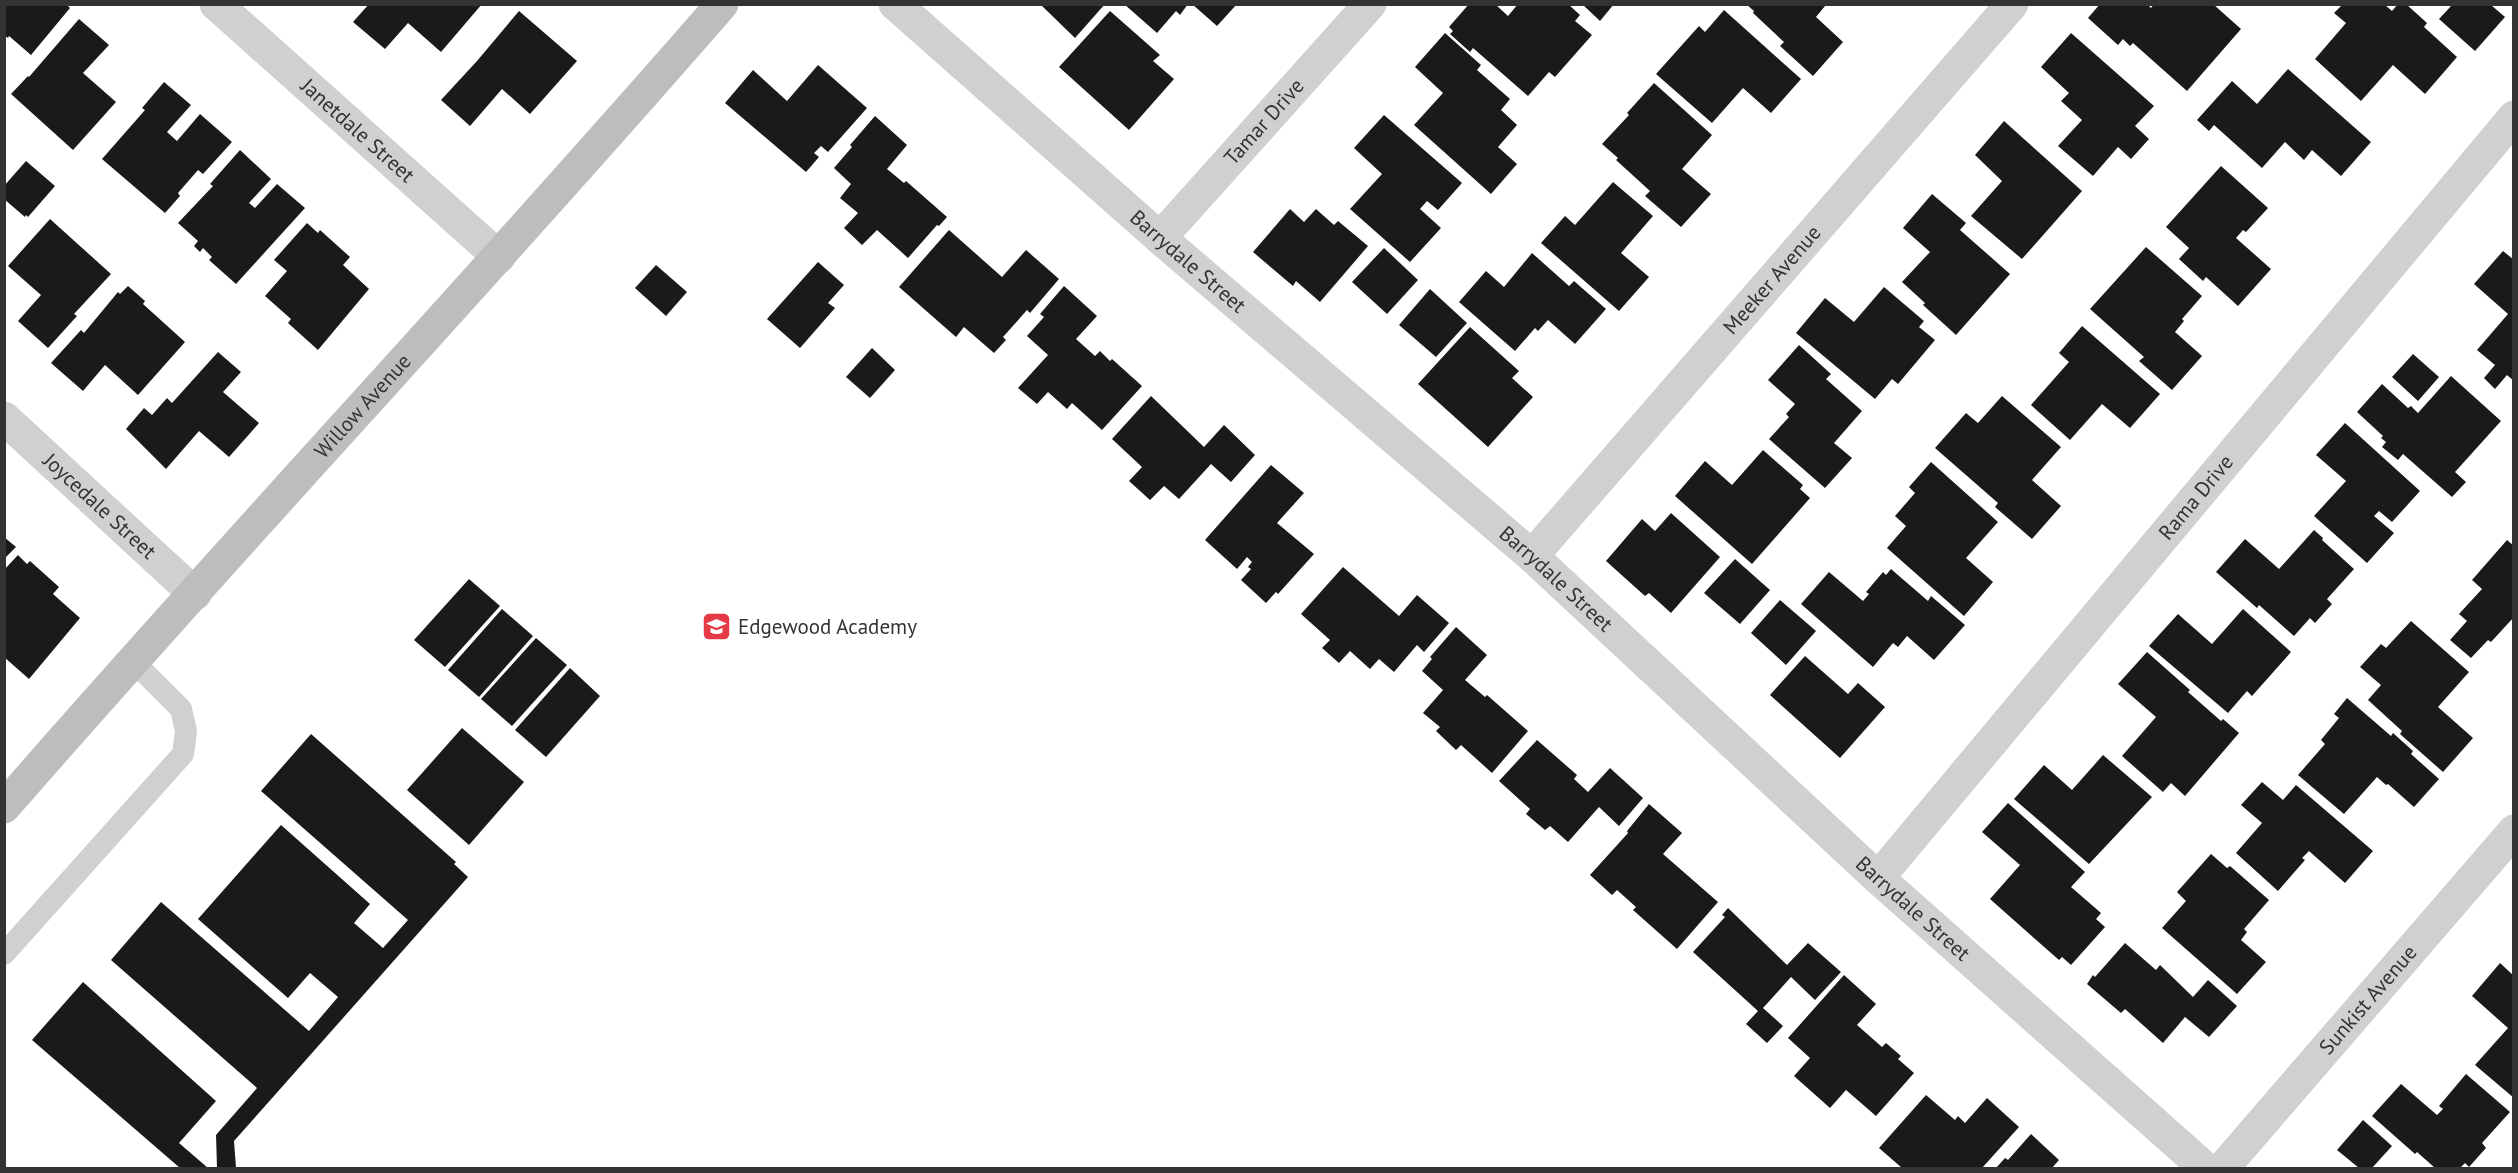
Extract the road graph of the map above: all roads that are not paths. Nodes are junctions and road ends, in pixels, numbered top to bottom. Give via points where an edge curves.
1 (216, 4) edge
2 (722, 4) edge
3 (895, 4) edge
4 (1370, 4) edge
5 (2012, 4) edge
6 (2514, 117) edge
7 (1160, 238) junction
8 (499, 257) junction
9 (4, 418) edge
10 (1532, 556) junction
11 (195, 594) junction
12 (132, 660) junction
13 (4, 807) edge
14 (2514, 831) edge
15 (1878, 878) junction
16 (4, 954) edge
17 (2205, 1168) edge
18 (2223, 1168) edge

1 - 8 street, Janetdale Street
2 - 8 street, Willow Avenue
3 - 7 street, Barrydale Street
4 - 7 street, Tamar Drive
5 - 10 street, Meeker Avenue
6 - 15 street, Rama Drive
7 - 10 street, Barrydale Street
8 - 11 street, Willow Avenue
9 - 11 street, Joycedale Street
10 - 15 street, Barrydale Street
11 - 12 street, Willow Avenue
12 - 13 street, Willow Avenue
12 - 16 lane via 181,709 186,731 183,754
14 - 18 street, Sunkist Avenue
15 - 17 street, Barrydale Street

